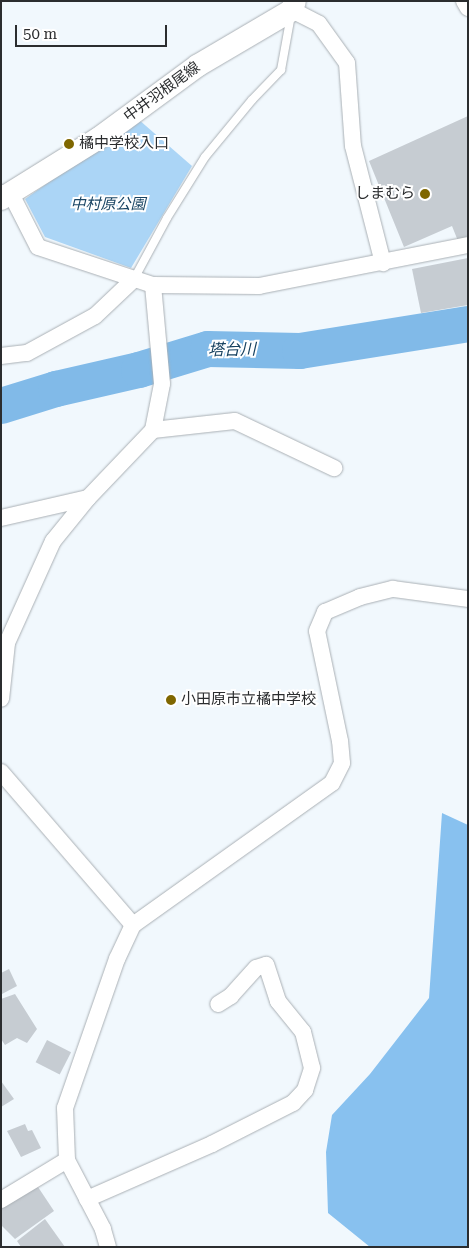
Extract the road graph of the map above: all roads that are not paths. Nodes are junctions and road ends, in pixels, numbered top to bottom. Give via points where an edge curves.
1 (464, 1) edge
2 (298, 4) edge
3 (468, 8) edge
4 (4, 195) edge
5 (468, 245) edge
6 (383, 263) junction
7 (134, 279) junction
8 (153, 285) junction
9 (1, 356) edge
10 (153, 430) junction
11 (334, 468) dead end
12 (88, 498) junction
13 (1, 518) edge
14 (468, 599) edge
15 (1, 699) edge
16 (1, 772) edge
17 (134, 925) junction
18 (218, 1004) dead end
19 (67, 1160) junction
20 (87, 1199) junction
21 (1, 1200) edge
22 (108, 1247) edge

1 - 3 street
2 - 4 main road, 中井羽根尾線 via 197,66 99,138
2 - 6 street via 319,24 347,63 353,146
2 - 7 lane via 281,70 205,157
4 - 7 street via 38,247
5 - 6 street
6 - 8 street via 259,286
7 - 8 street
7 - 9 street via 96,316 27,353
8 - 10 street via 162,384
10 - 11 street via 235,421
10 - 12 street
12 - 13 street
12 - 15 street via 53,541 7,643
14 - 17 street via 393,589 360,596 325,612 317,632 342,763 332,783
16 - 17 street
17 - 19 street via 117,959 65,1108
18 - 20 street via 231,996 256,968 266,965 278,1001 303,1032 312,1068 305,1090 293,1103 277,1112
19 - 20 street
19 - 21 street
20 - 22 street via 103,1229

